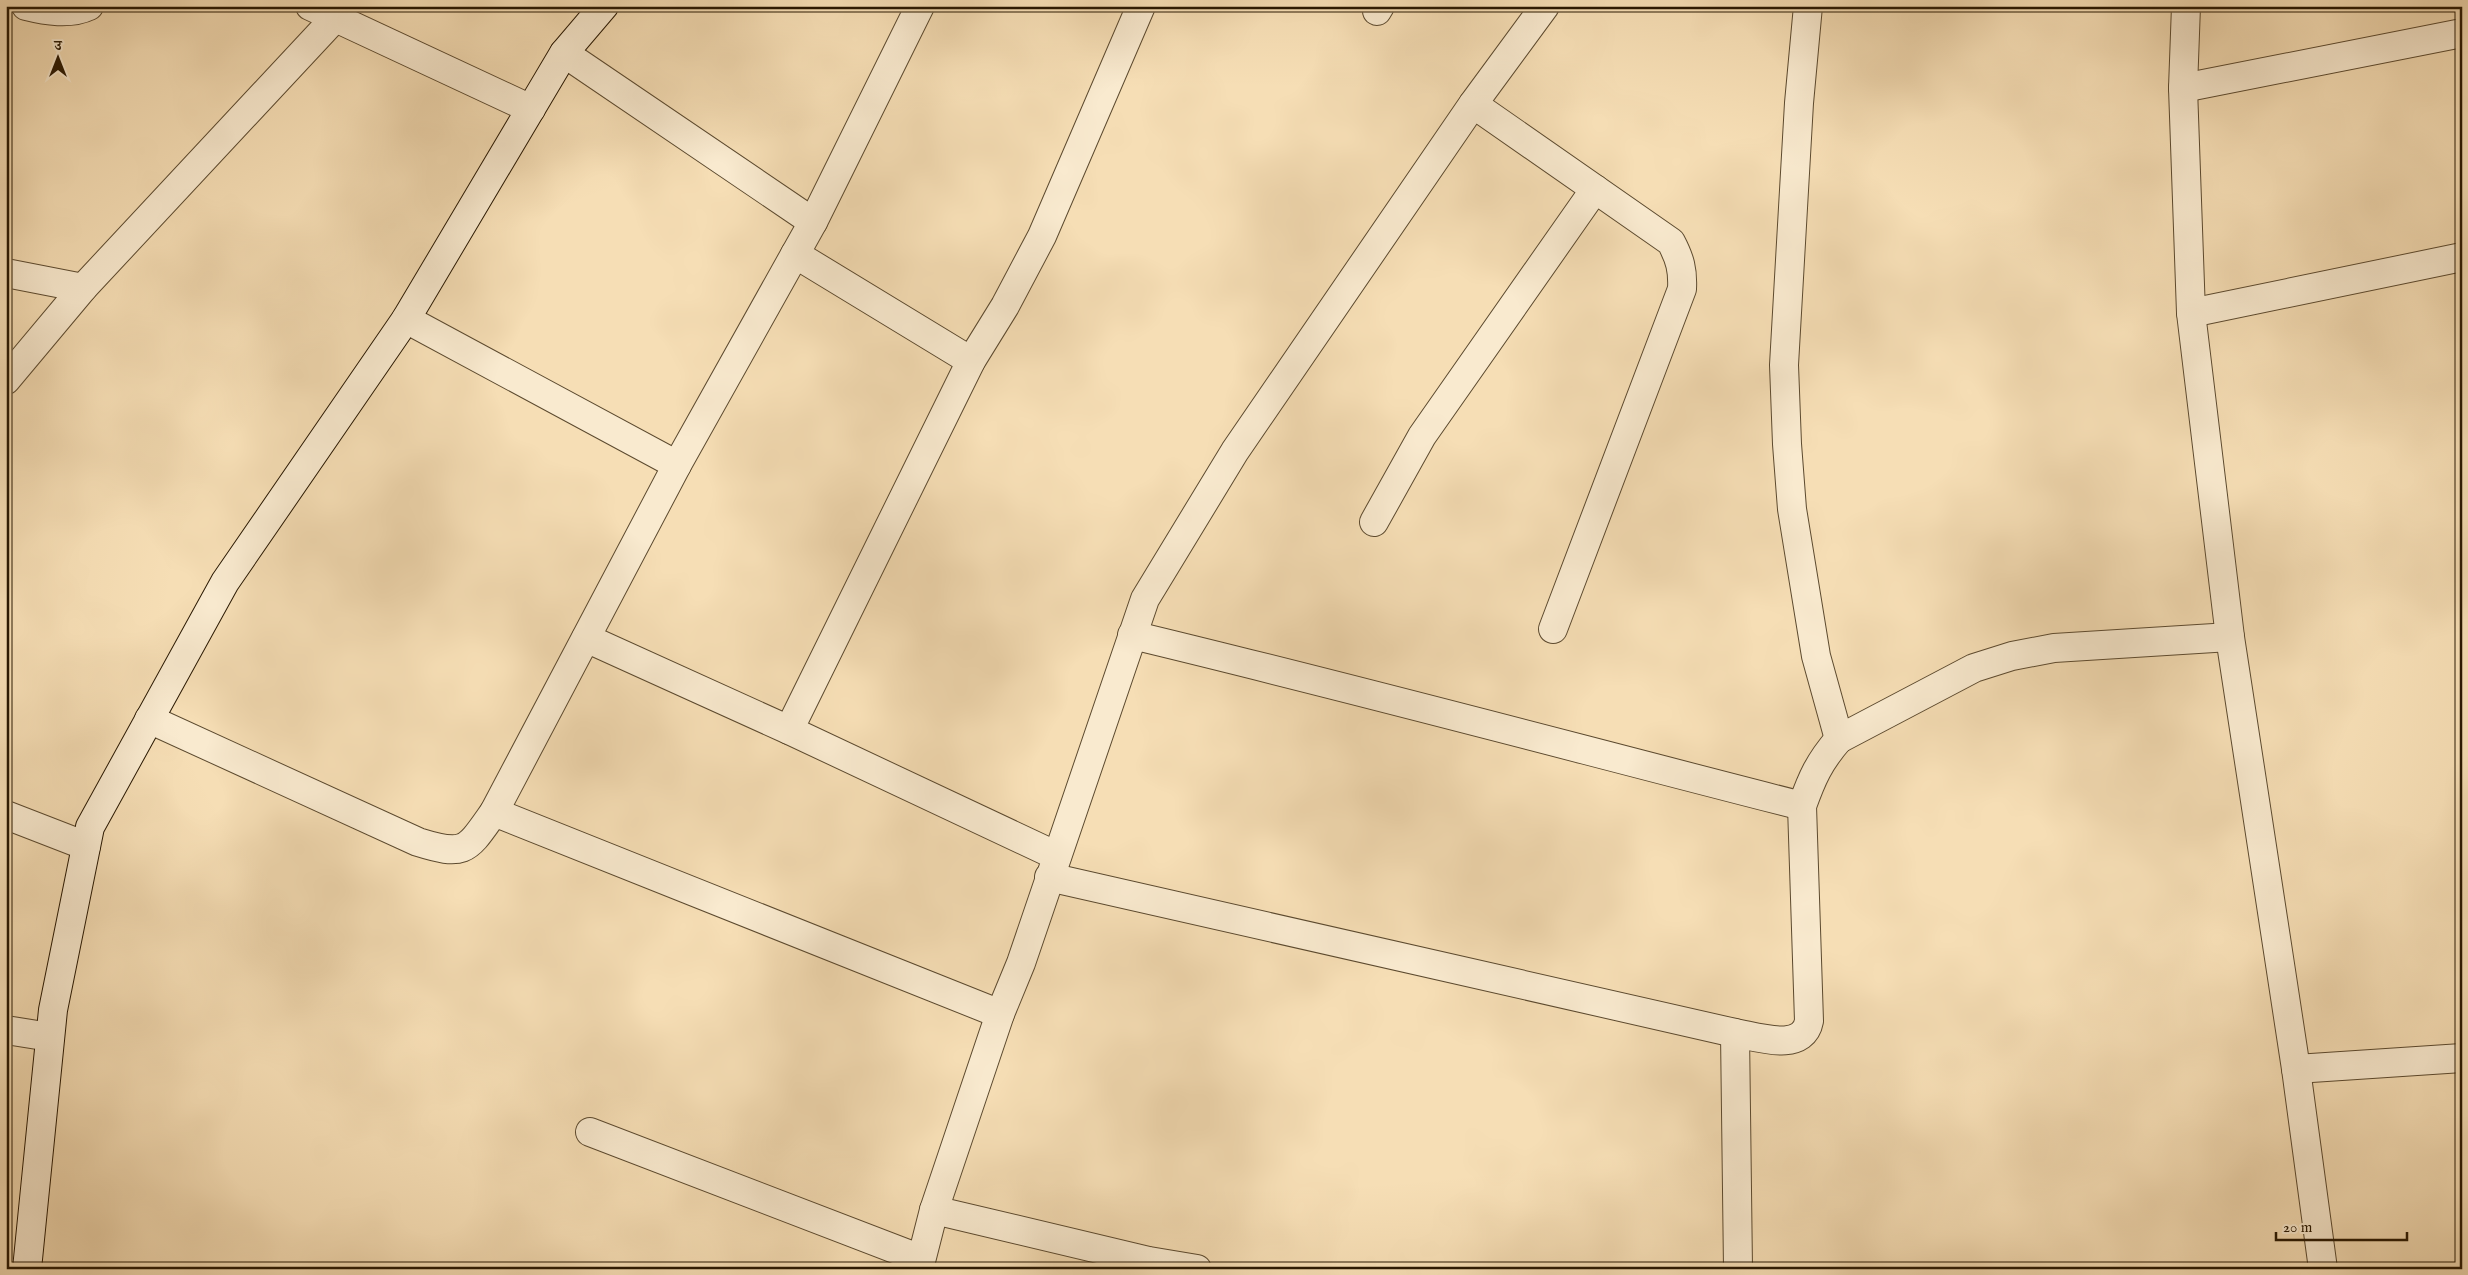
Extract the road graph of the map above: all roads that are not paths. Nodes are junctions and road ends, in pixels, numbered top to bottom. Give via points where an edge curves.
1 (26, 6) edge
2 (89, 6) edge
3 (310, 6) edge
4 (604, 6) edge
5 (920, 6) edge
6 (1141, 6) edge
7 (1545, 6) edge
8 (1808, 6) edge
9 (2186, 6) edge
10 (334, 19) junction
11 (2462, 33) edge
12 (564, 53) junction
13 (2184, 88) junction
14 (1473, 104) junction
15 (531, 109) junction
16 (1595, 189) junction
17 (813, 222) junction
18 (795, 254) junction
19 (2462, 257) edge
20 (6, 273) edge
21 (83, 288) junction
22 (2191, 313) junction
23 (406, 319) junction
24 (971, 361) junction
25 (6, 380) edge
26 (677, 465) junction
27 (1374, 522) dead end
28 (1553, 629) dead end
29 (1132, 636) junction
30 (2230, 637) junction
31 (586, 638) junction
32 (149, 719) junction
33 (789, 730) junction
34 (1839, 739) junction
35 (1802, 806) junction
36 (494, 812) junction
37 (6, 816) edge
38 (86, 846) junction
39 (1053, 866) junction
40 (1000, 1014) junction
41 (6, 1030) edge
42 (1735, 1033) junction
43 (50, 1037) junction
44 (2462, 1058) edge
45 (2296, 1069) junction
46 (590, 1132) dead end
47 (934, 1210) junction
48 (920, 1264) edge
49 (27, 1269) edge
50 (1197, 1269) edge
51 (1738, 1269) edge
52 (2323, 1269) edge

1 - 2 street via 65,12
3 - 10 street
4 - 12 street
5 - 17 street
6 - 24 street via 1042,236
7 - 14 street
8 - 34 street via 1799,103 1784,365 1787,444 1792,508 1816,656
9 - 13 street
10 - 15 street
10 - 21 street
11 - 13 street
12 - 15 street
12 - 17 street
13 - 22 street
14 - 16 street
14 - 29 street via 1235,451 1145,599
15 - 23 street
16 - 27 street via 1422,436
16 - 28 street via 1671,242 1680,259 1682,289
17 - 18 street
18 - 24 street
18 - 26 street
19 - 22 street
20 - 21 street
21 - 25 street
22 - 30 street
23 - 26 street
23 - 32 street via 225,582
24 - 33 street
26 - 31 street
29 - 35 street via 1324,681
29 - 39 street
30 - 34 street via 2054,648 2012,656 1974,668
30 - 45 street
31 - 33 street
31 - 36 street
32 - 36 street via 418,842 444,850 470,846
32 - 38 street via 90,827
33 - 39 street
34 - 35 street via 1813,774
35 - 42 street via 1807,1031 1799,1038 1786,1040
36 - 40 street
37 - 38 street
38 - 43 street
39 - 40 street via 1021,963
39 - 42 street
40 - 47 street
41 - 43 street
42 - 51 street
43 - 49 street
44 - 45 street
45 - 52 street
46 - 48 street
47 - 48 street
47 - 50 street via 1149,1262

